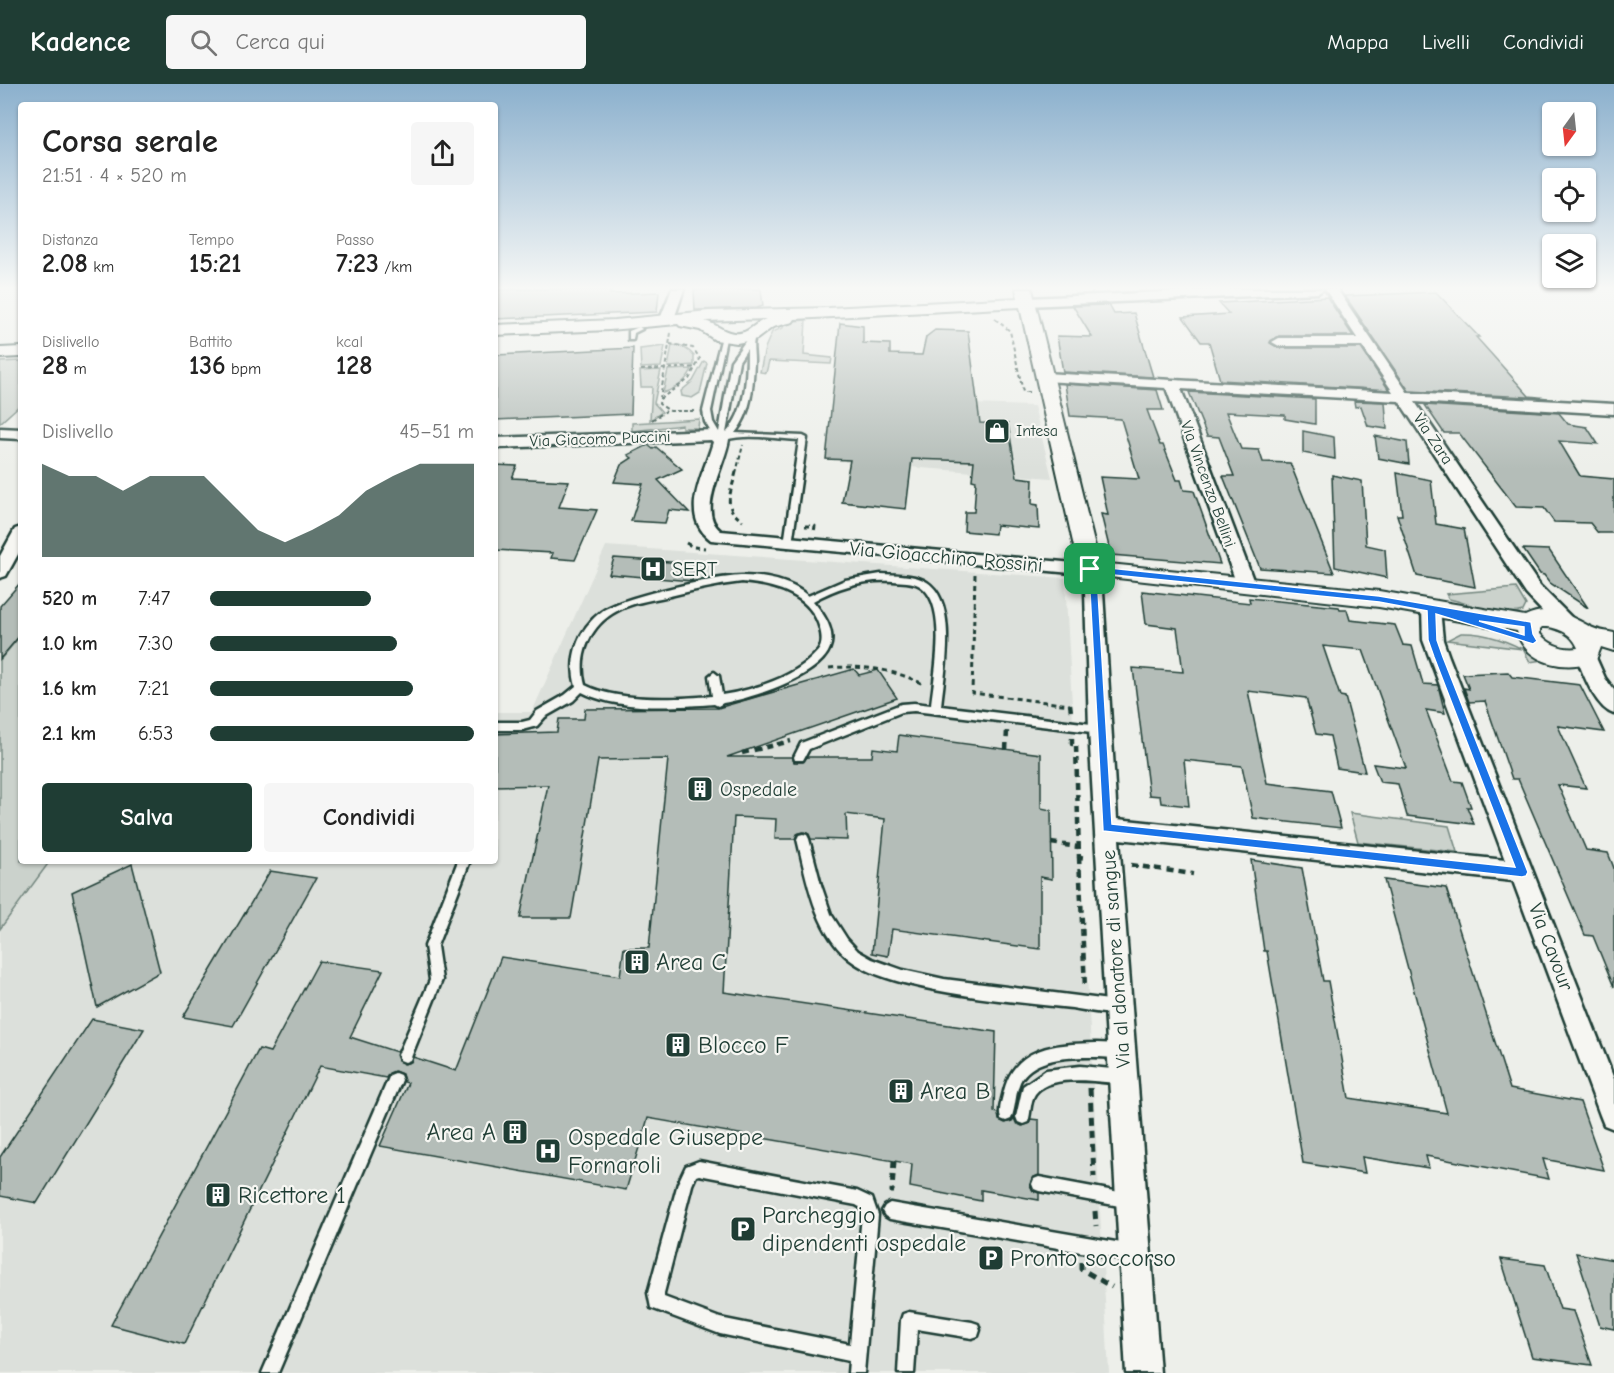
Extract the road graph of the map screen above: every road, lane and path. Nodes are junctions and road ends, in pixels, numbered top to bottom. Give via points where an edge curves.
1 (669, 349) edge
2 (694, 349) edge
3 (717, 349) edge
4 (727, 349) edge
5 (743, 349) edge
6 (752, 349) edge
7 (1015, 349) edge
8 (1037, 349) edge
9 (1372, 349) edge
10 (18, 352) edge
11 (0, 353) edge
12 (735, 361) junction
13 (698, 367) junction
14 (664, 368) junction
15 (641, 370) dead end
16 (1171, 383) junction
17 (1046, 385) junction
18 (1404, 396) junction
19 (659, 400) junction
20 (1614, 409) edge
21 (666, 411) junction
22 (698, 417) dead end
23 (659, 421) dead end
24 (0, 433) edge
25 (18, 434) edge
26 (745, 435) junction
27 (719, 437) junction
28 (498, 443) edge
29 (752, 523) dead end
30 (790, 525) junction
31 (814, 534) dead end
32 (18, 539) edge
33 (788, 544) junction
34 (975, 569) dead end
35 (1090, 569) junction
36 (0, 572) edge
37 (1246, 585) junction
38 (1533, 590) junction
39 (808, 600) junction
40 (1431, 609) junction
41 (1532, 628) junction
42 (1614, 642) edge
43 (1578, 645) junction
44 (1614, 656) edge
45 (714, 676) dead end
46 (581, 687) junction
47 (718, 702) junction
48 (1071, 704) dead end
49 (1614, 706) edge
50 (936, 708) junction
51 (498, 726) edge
52 (1101, 729) junction
53 (1007, 730) dead end
54 (1006, 750) dead end
55 (799, 757) dead end
56 (1107, 828) junction
57 (803, 839) dead end
58 (1052, 843) dead end
59 (1078, 847) dead end
60 (463, 864) edge
61 (1522, 872) junction
62 (1119, 1007) junction
63 (1122, 1051) junction
64 (405, 1055) dead end
65 (1124, 1077) junction
66 (395, 1080) dead end
67 (1006, 1114) dead end
68 (1614, 1115) edge
69 (1023, 1118) dead end
70 (894, 1161) dead end
71 (1039, 1184) dead end
72 (904, 1193) dead end
73 (1132, 1201) junction
74 (890, 1211) dead end
75 (1135, 1243) junction
76 (1080, 1245) junction
77 (1137, 1292) junction
78 (972, 1330) dead end
79 (858, 1354) junction
80 (270, 1373) edge
81 (856, 1373) edge
82 (906, 1373) edge
83 (1143, 1373) edge

1 - 14 path
2 - 13 path via 700,356
3 - 27 lane via 707,411
4 - 12 lane
5 - 12 lane
6 - 27 lane via 740,422
7 - 17 path via 1023,392
8 - 17 street, Via al donatore di sangue
9 - 18 street, Via Zara
10 - 11 street
12 - 27 lane
13 - 14 path
13 - 19 path via 685,384
14 - 15 path
14 - 19 path
16 - 17 street
16 - 18 street
16 - 37 street, Via Vincenzo Bellini
17 - 35 street, Via al donatore di sangue
18 - 20 street
18 - 38 street, Via Zara
19 - 21 path
21 - 22 path via 700,411
21 - 23 path via 647,422
24 - 25 street
26 - 27 lane
26 - 29 path via 728,505 736,518
26 - 30 lane via 803,438
27 - 28 street, Via Giacomo Puccini
27 - 33 street, Via Gioacchino Rossini via 702,511 704,525 712,534 725,538
30 - 31 path via 815,526
30 - 33 lane
32 - 36 street
33 - 35 street, Via Gioacchino Rossini
34 - 48 path via 972,693
35 - 37 street, Via Gioacchino Rossini
35 - 52 street, Via al donatore di sangue
37 - 40 street, Via Gioacchino Rossini via 1379,599
38 - 41 street, Via Zara via 1538,608
38 - 43 street, Via Zara
39 - 46 lane via 778,585 720,580 613,609 590,630 582,644 577,664
39 - 47 lane via 826,631 822,654 784,681
39 - 50 lane via 848,582 879,577 918,581 926,586 936,598 942,631
40 - 41 street, Via Gioacchino Rossini
40 - 61 street, Via Cavour via 1438,657
41 - 43 street via 1551,619
41 - 43 street via 1551,654
42 - 43 street
43 - 44 street
43 - 49 street, Via Zara
45 - 47 lane
46 - 47 lane via 606,697 670,703
46 - 51 lane via 533,723
50 - 52 lane
50 - 55 lane via 901,708 805,746
52 - 56 street, Via al donatore di sangue
53 - 54 path
56 - 61 street
56 - 62 street, Via al donatore di sangue
57 - 62 lane via 819,901 838,936 854,955 873,966 926,983
58 - 59 path
60 - 64 lane via 431,946 436,980
61 - 68 street, Via Cavour
62 - 63 street, Via al donatore di sangue
63 - 65 street, Via al donatore di sangue
63 - 67 lane via 1080,1049 1033,1059 1017,1075
65 - 69 lane via 1080,1073 1046,1077 1028,1091
65 - 73 street, Via al donatore di sangue
66 - 80 lane
70 - 72 path via 892,1191
71 - 73 lane
73 - 75 street, Via al donatore di sangue
74 - 76 lane
75 - 76 lane
75 - 76 path via 1079,1223
75 - 77 street, Via al donatore di sangue
76 - 77 path via 1081,1269 1110,1287
77 - 83 street, Via al donatore di sangue
78 - 82 lane via 909,1320
79 - 79 lane via 870,1215 867,1203 699,1168 691,1172 656,1293 657,1302 720,1326
79 - 81 lane

